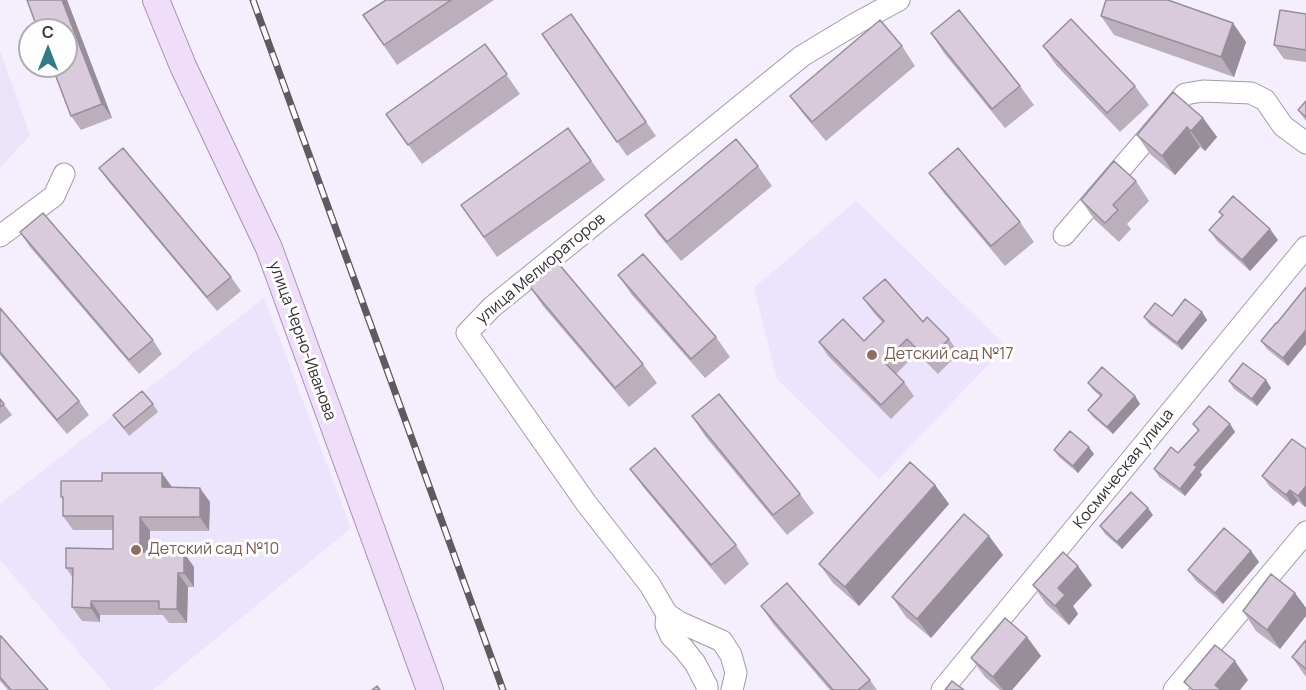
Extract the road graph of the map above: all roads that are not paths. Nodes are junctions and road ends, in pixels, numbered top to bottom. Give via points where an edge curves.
1 (156, 0) edge
2 (899, 0) edge
3 (1306, 143) edge
4 (64, 174) dead end
5 (1064, 235) dead end
6 (0, 236) edge
7 (1306, 247) edge
8 (1306, 532) edge
9 (667, 614) junction
10 (430, 690) edge
11 (707, 690) edge
12 (732, 690) edge
13 (942, 690) edge
14 (1174, 690) edge

1 - 10 main road, улица Черно-Иванова via 269,248
2 - 9 street, улица Мелиораторов via 795,62 492,307 467,333
3 - 5 street via 1284,126 1265,100 1251,93 1185,94
4 - 6 street via 54,196
7 - 13 street, Космическая улица
8 - 14 street
9 - 11 street via 671,636 695,663
9 - 12 street via 722,641 736,674

